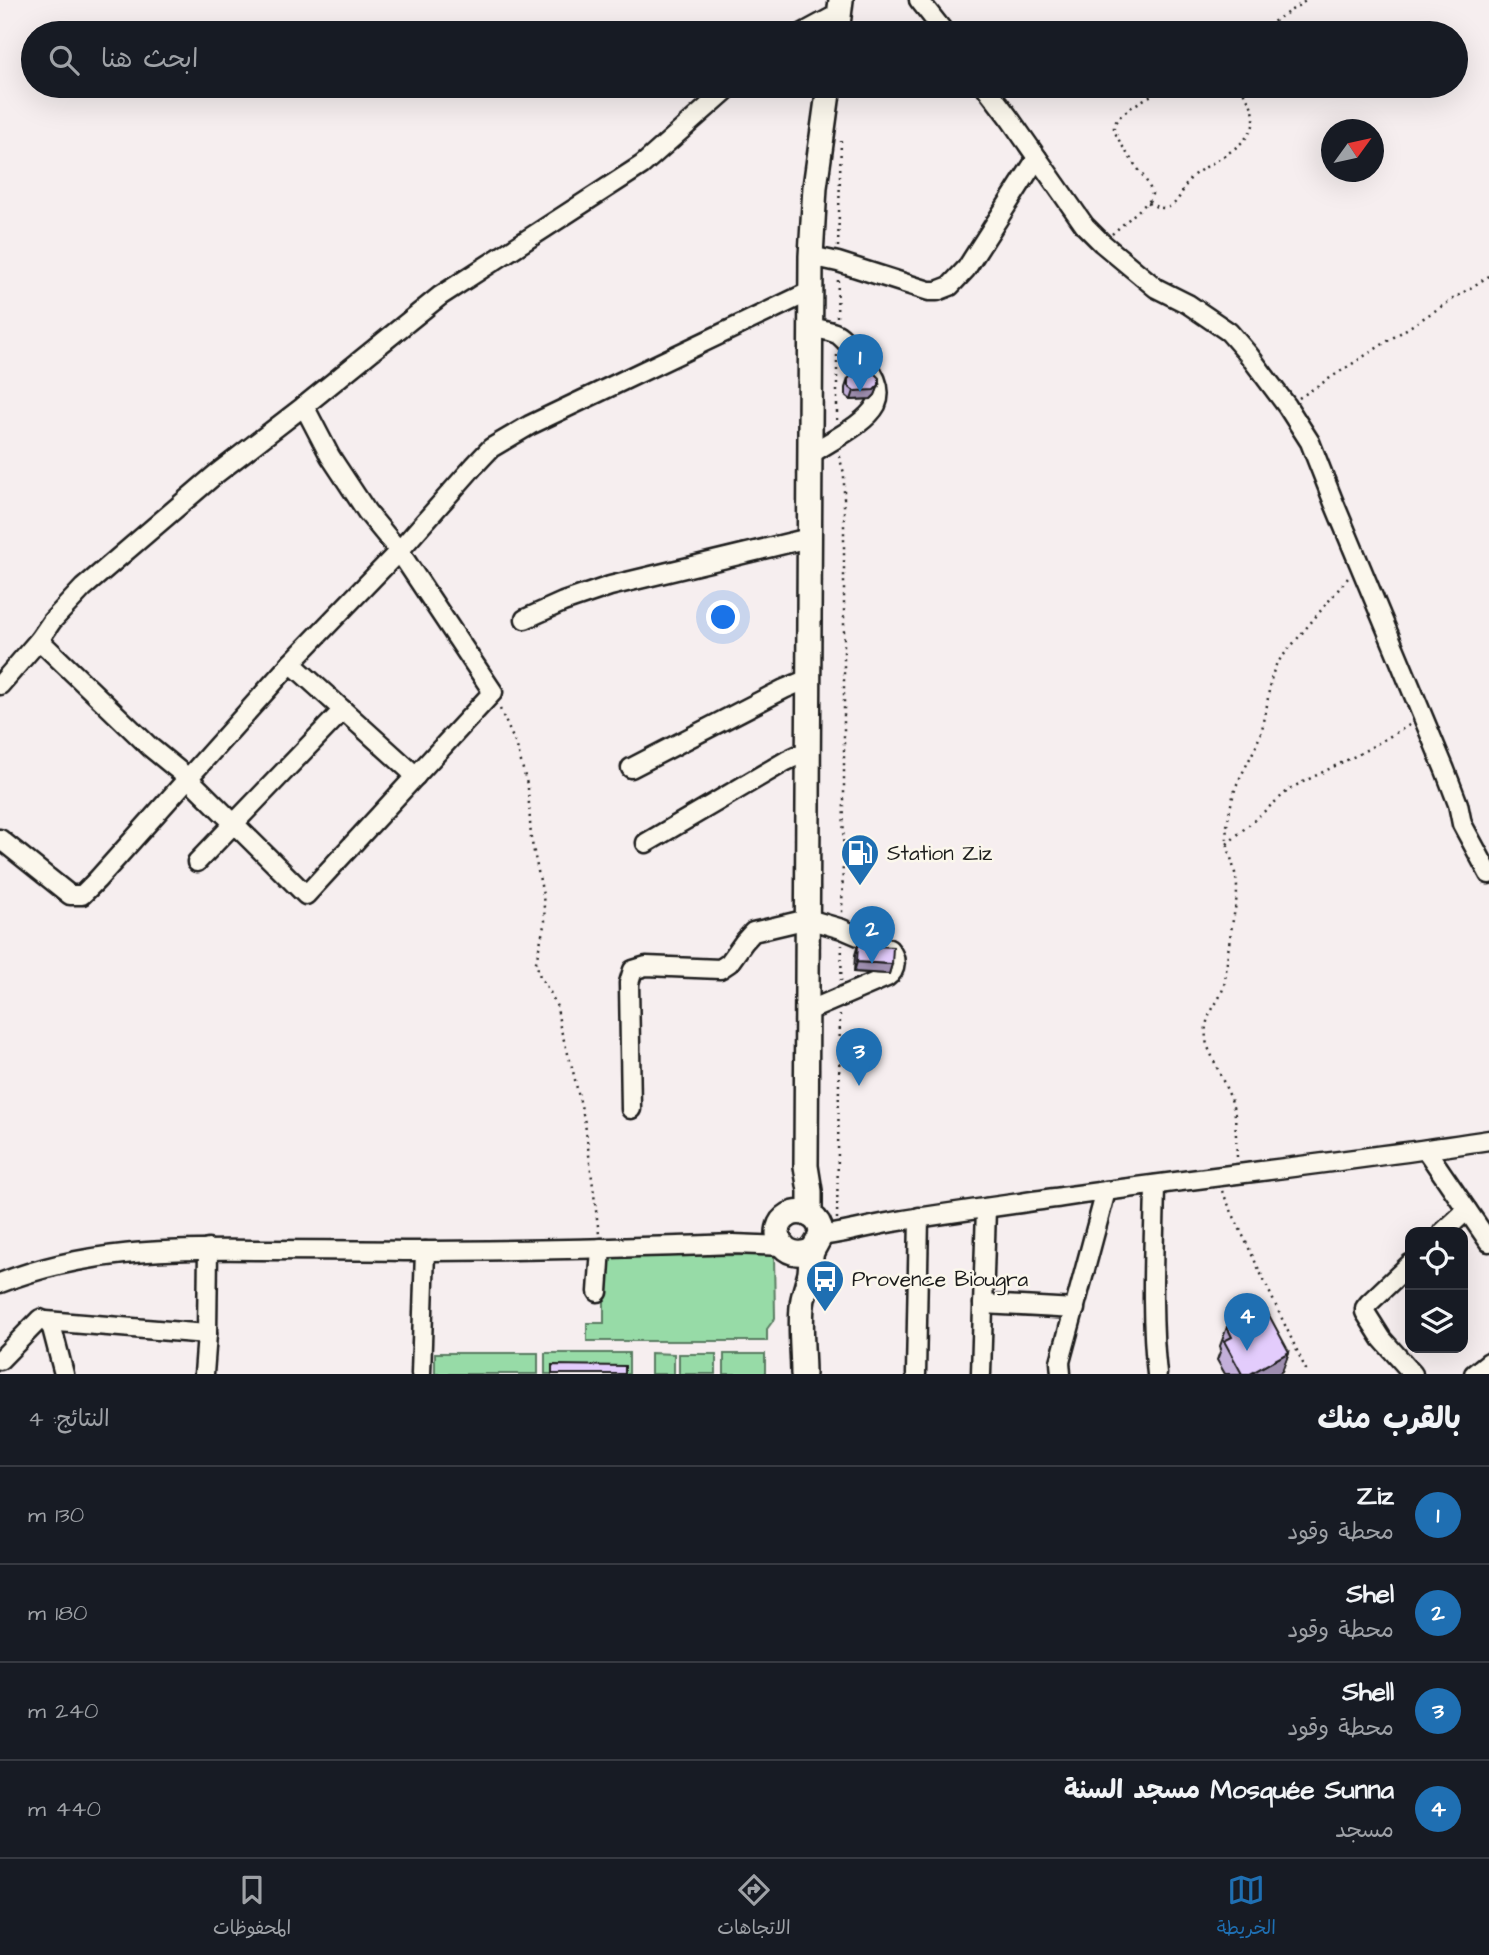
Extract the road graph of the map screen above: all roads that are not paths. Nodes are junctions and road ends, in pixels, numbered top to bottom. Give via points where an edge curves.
1 (919, 0) edge
2 (936, 21) edge
3 (717, 98) edge
4 (828, 98) edge
5 (994, 98) edge
6 (1037, 158) junction
7 (811, 256) junction
8 (811, 291) junction
9 (810, 327) junction
10 (304, 406) junction
11 (811, 454) junction
12 (809, 538) junction
13 (399, 551) junction
14 (525, 619) dead end
15 (39, 640) junction
16 (291, 663) junction
17 (808, 679) junction
18 (0, 685) edge
19 (343, 710) junction
20 (807, 751) junction
21 (631, 768) dead end
22 (416, 776) junction
23 (188, 778) junction
24 (235, 823) junction
25 (0, 839) edge
26 (646, 843) dead end
27 (197, 862) dead end
28 (1489, 874) edge
29 (808, 919) junction
30 (808, 1011) junction
31 (631, 1109) dead end
32 (1489, 1140) edge
33 (1426, 1150) junction
34 (1155, 1185) junction
35 (1106, 1191) junction
36 (986, 1208) junction
37 (1467, 1210) junction
38 (919, 1217) junction
39 (1448, 1227) edge
40 (805, 1232) junction
41 (1489, 1242) edge
42 (601, 1248) junction
43 (208, 1249) junction
44 (425, 1251) junction
45 (1405, 1269) edge
46 (0, 1283) edge
47 (598, 1292) dead end
48 (983, 1304) junction
49 (1075, 1309) junction
50 (46, 1321) junction
51 (207, 1334) junction
52 (0, 1360) edge
53 (1489, 1362) edge
54 (64, 1374) edge
55 (204, 1374) edge
56 (421, 1374) edge
57 (803, 1374) edge
58 (916, 1374) edge
59 (981, 1374) edge
60 (1061, 1374) edge
61 (1157, 1374) edge
62 (1413, 1374) edge
63 (1474, 1374) edge

1 - 2 street
3 - 10 street via 642,165 460,282
4 - 7 main road
5 - 6 street
6 - 7 street via 966,269 945,289 929,290
6 - 28 street via 1102,243 1156,288 1229,332 1310,442 1458,804 1462,824
7 - 8 main road
8 - 9 main road
8 - 13 street via 510,436 491,448
9 - 11 main road
9 - 11 street via 836,334 859,354 876,382 878,397 866,417
10 - 13 street via 367,512
10 - 15 street via 83,588
11 - 12 main road
12 - 14 street via 610,586
12 - 17 main road
13 - 16 street
13 - 22 street via 493,692
15 - 18 street
15 - 23 street
16 - 19 street
16 - 23 street
17 - 20 main road
17 - 21 street
19 - 22 street
19 - 24 street
20 - 26 street
20 - 29 main road
22 - 24 street via 306,895
23 - 24 street
23 - 25 street via 82,895 71,895
24 - 27 street
29 - 30 main road
29 - 30 street via 889,950 895,960 887,977
29 - 31 street via 753,932 720,969 646,966 633,970 629,984
30 - 40 main road via 806,1166 810,1191
32 - 33 street
33 - 34 street
33 - 37 street
34 - 35 street
34 - 61 street
35 - 36 street
35 - 49 street
36 - 38 street
36 - 48 street
37 - 39 street
37 - 41 street
38 - 40 street via 845,1233
38 - 58 street
40 - 42 street via 756,1235 733,1244
40 - 57 main road via 794,1278 802,1301
42 - 44 street
42 - 47 street
43 - 44 street
43 - 46 street via 89,1257
43 - 51 street
44 - 56 street
45 - 62 street via 1365,1312
48 - 49 street
48 - 59 street
49 - 60 street via 1060,1362
50 - 51 street
50 - 52 street via 38,1319
50 - 54 street
51 - 55 street
53 - 63 street

